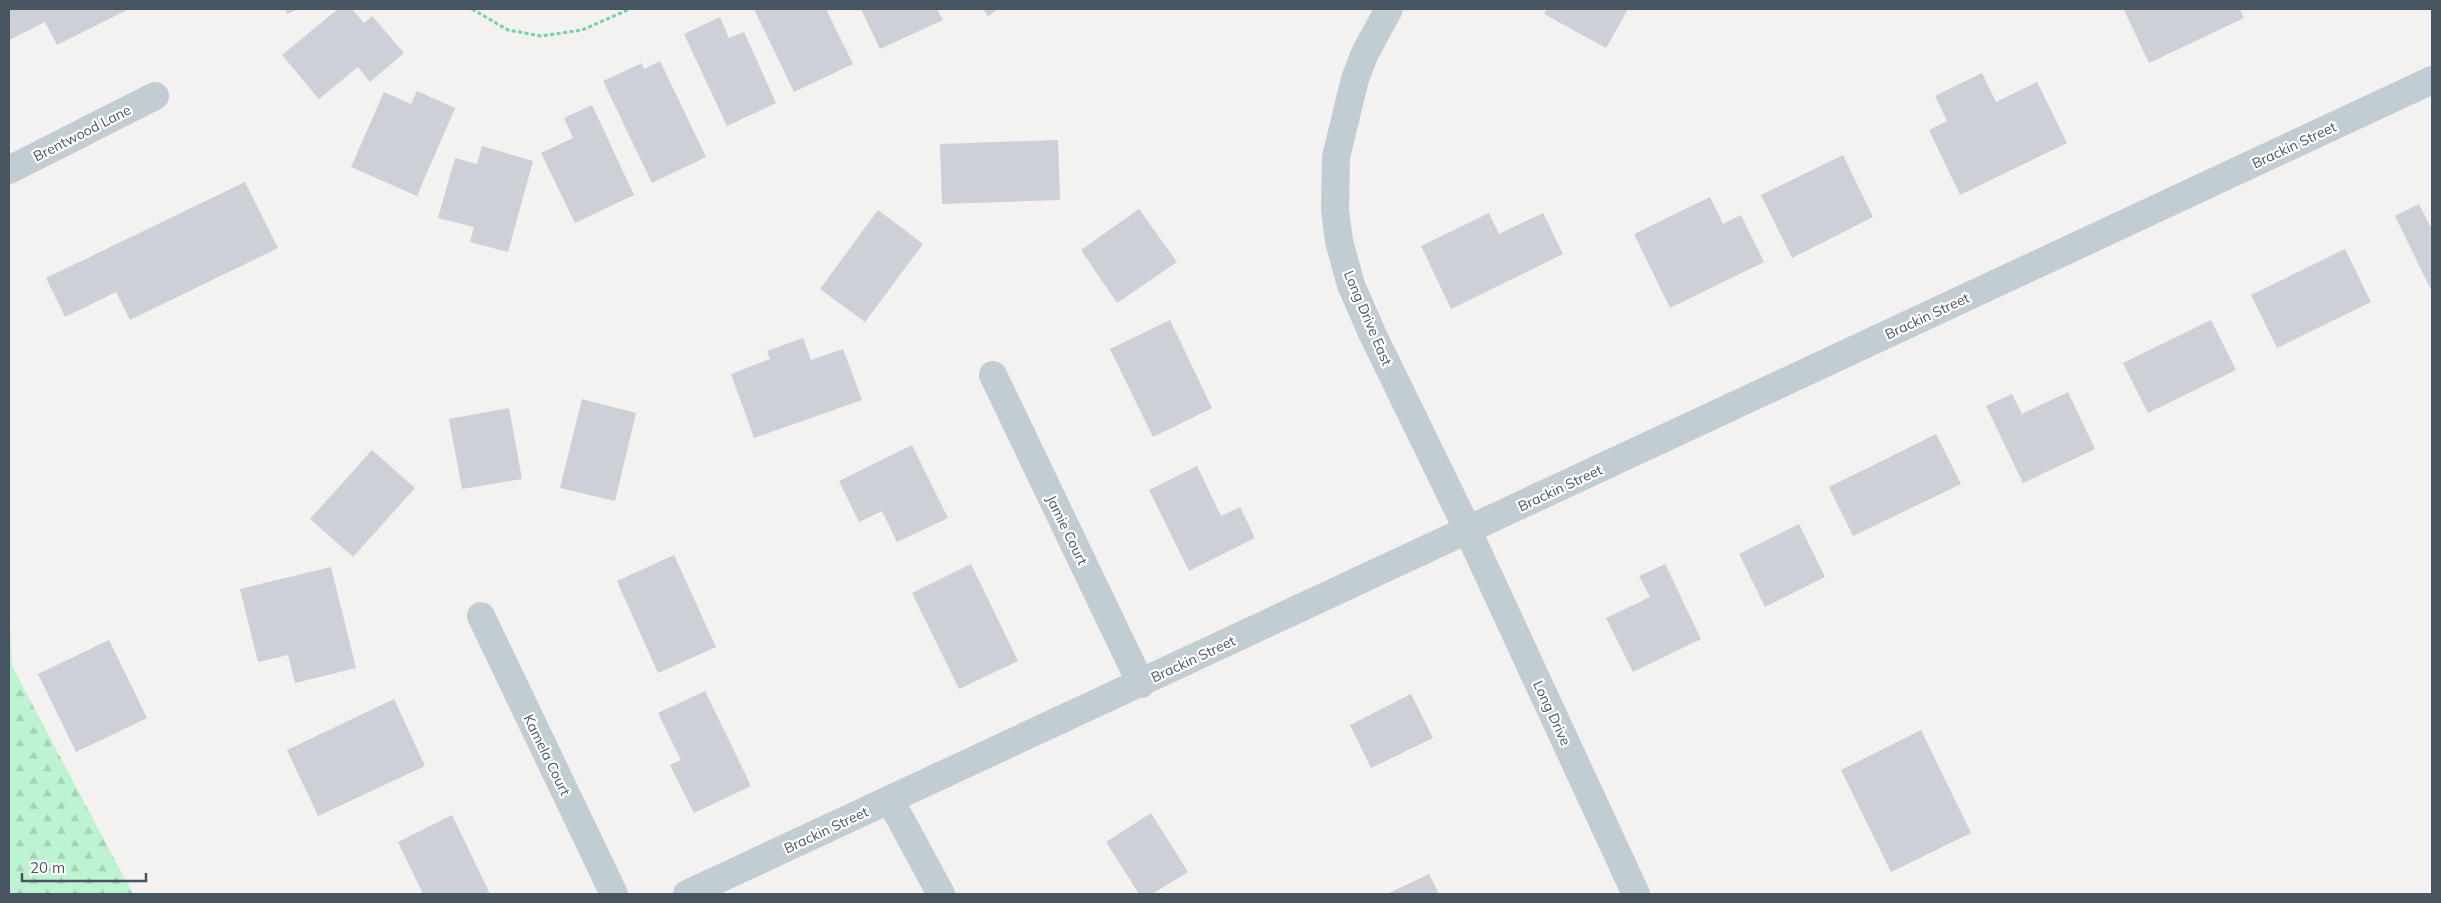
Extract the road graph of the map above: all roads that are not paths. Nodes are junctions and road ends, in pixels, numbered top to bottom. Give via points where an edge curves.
1 (1389, 9) edge
2 (2432, 80) edge
3 (155, 96) dead end
4 (9, 170) edge
5 (993, 376) dead end
6 (1468, 531) junction
7 (480, 616) dead end
8 (1141, 684) junction
9 (890, 800) junction
10 (614, 894) edge
11 (687, 894) edge
12 (941, 894) edge
13 (1636, 894) edge

1 - 6 street, Long Drive East via 1355,79 1336,157 1335,210 1339,241 1351,285 1372,333
2 - 6 street, Brackin Street
3 - 4 street, Brentwood Lane
5 - 8 street, Jamie Court
6 - 8 street, Brackin Street
6 - 13 street, Long Drive
7 - 10 street, Kamela Court
8 - 9 street, Brackin Street
9 - 11 street, Brackin Street
9 - 12 street

